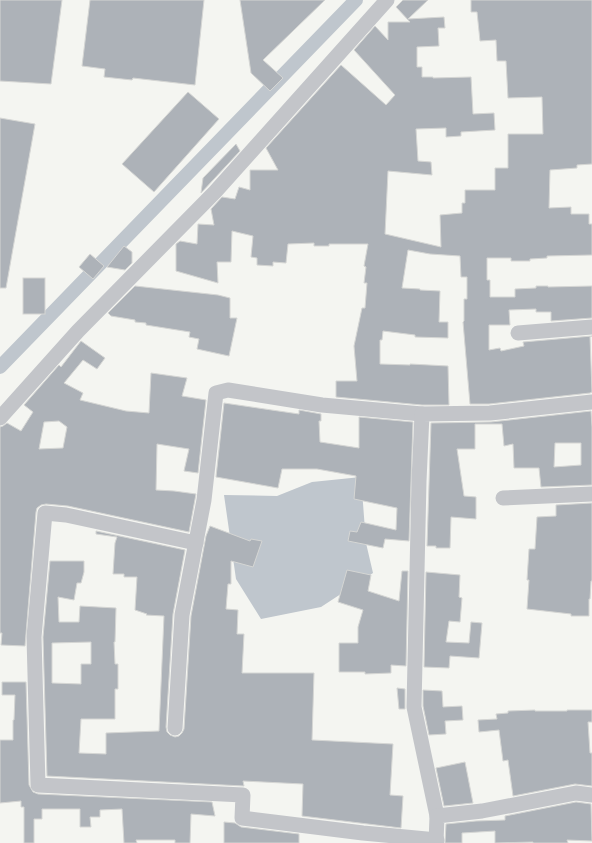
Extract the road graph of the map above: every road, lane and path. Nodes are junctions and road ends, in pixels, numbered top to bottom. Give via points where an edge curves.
1 (387, 0) edge
2 (592, 327) edge
3 (518, 333) dead end
4 (592, 402) edge
5 (422, 414) junction
6 (0, 418) edge
7 (592, 494) edge
8 (503, 498) dead end
9 (196, 543) junction
10 (175, 728) dead end
11 (592, 795) edge
12 (437, 816) junction
13 (436, 841) edge

1 - 6 street via 215,192 78,331
2 - 3 street
4 - 5 street via 490,413
5 - 9 street via 322,405 228,390 216,393 204,500
5 - 12 street via 414,707
7 - 8 street
9 - 10 street via 182,615
9 - 13 street via 66,515 45,513 34,637 38,785 243,795 242,818
11 - 12 street via 576,793 482,811
12 - 13 street

